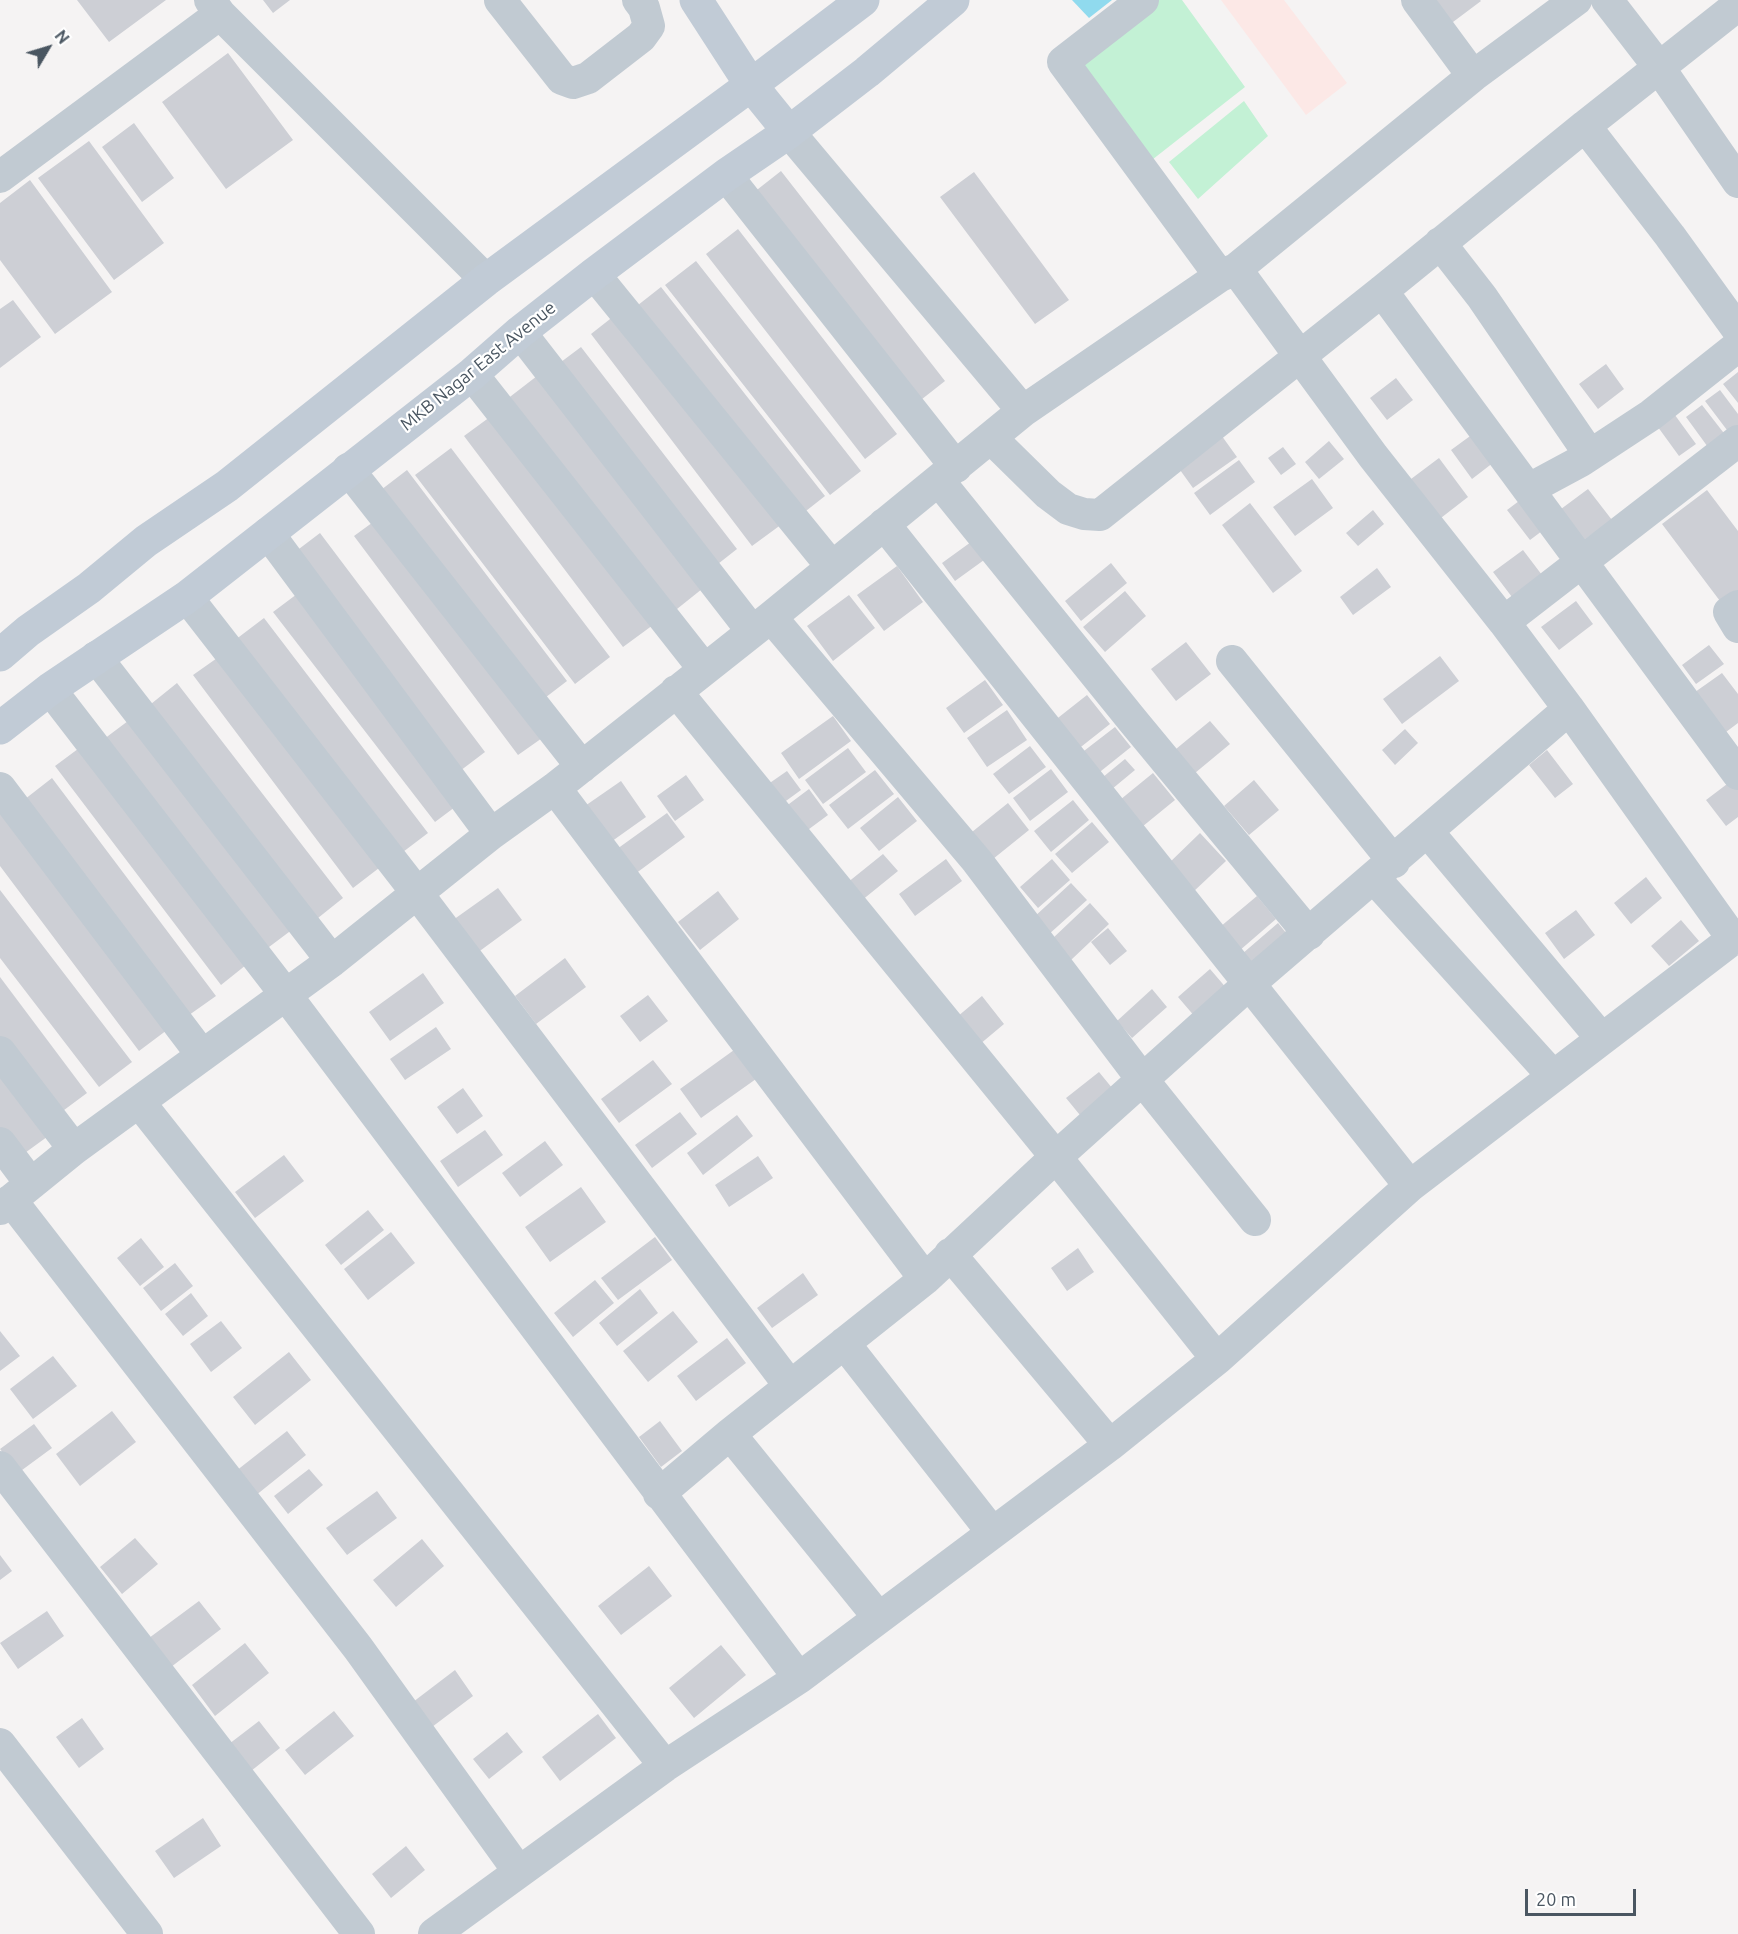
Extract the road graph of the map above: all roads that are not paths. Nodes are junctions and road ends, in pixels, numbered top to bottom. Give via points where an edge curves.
1 (500, 0) edge
2 (638, 0) edge
3 (696, 0) edge
4 (863, 0) edge
5 (953, 0) edge
6 (1143, 0) edge
7 (1417, 0) edge
8 (1576, 0) edge
9 (1607, 0) edge
10 (215, 7) edge
11 (1733, 20) edge
12 (1658, 66) junction
13 (1473, 76) junction
14 (751, 85) junction
15 (1586, 126) junction
16 (789, 132) junction
17 (726, 175) junction
18 (0, 177) edge
19 (1738, 182) edge
20 (1440, 243) junction
21 (1228, 273) junction
22 (594, 274) junction
23 (486, 280) junction
24 (1382, 291) junction
25 (1738, 330) edge
26 (520, 332) junction
27 (1738, 346) edge
28 (1300, 356) junction
29 (472, 374) junction
30 (1023, 411) junction
31 (991, 438) junction
32 (1738, 441) edge
33 (1590, 455) junction
34 (348, 469) junction
35 (947, 474) junction
36 (1529, 489) junction
37 (884, 524) junction
38 (268, 533) junction
39 (1582, 563) junction
40 (832, 567) junction
41 (187, 597) junction
42 (1738, 606) edge
43 (1504, 621) junction
44 (761, 624) junction
45 (1738, 627) edge
46 (0, 655) edge
47 (96, 657) junction
48 (1232, 661) dead end
49 (704, 669) junction
50 (50, 689) junction
51 (676, 692) junction
52 (1569, 709) junction
53 (0, 728) edge
54 (582, 767) junction
55 (1738, 774) edge
56 (0, 788) edge
57 (555, 788) junction
58 (1428, 832) junction
59 (491, 834) junction
60 (1384, 870) junction
61 (417, 893) junction
62 (1309, 934) junction
63 (1736, 937) edge
64 (332, 961) junction
65 (1249, 984) junction
66 (286, 995) junction
67 (1602, 1039) junction
68 (0, 1052) edge
69 (202, 1055) junction
70 (1553, 1076) junction
71 (1142, 1080) junction
72 (139, 1102) junction
73 (0, 1143) edge
74 (74, 1149) junction
75 (1056, 1157) junction
76 (1410, 1186) junction
77 (14, 1198) edge
78 (1255, 1220) dead end
79 (950, 1254) junction
80 (925, 1279) junction
81 (844, 1343) junction
82 (1216, 1359) junction
83 (790, 1386) junction
84 (730, 1434) junction
85 (1110, 1445) junction
86 (0, 1467) edge
87 (659, 1494) junction
88 (992, 1532) junction
89 (879, 1618) junction
90 (800, 1678) junction
91 (0, 1744) edge
92 (665, 1766) junction
93 (519, 1872) junction
94 (147, 1934) edge
95 (359, 1934) edge
96 (434, 1934) edge

1 - 2 street via 562,79 573,83 588,78 641,37 649,26
3 - 14 main road
4 - 14 main road
5 - 16 main road, MKB Nagar East Avenue
6 - 21 street via 1063,62
7 - 13 street
8 - 13 street
9 - 12 street
10 - 18 street
10 - 23 street
11 - 12 street
12 - 15 street
12 - 19 street
13 - 21 street
14 - 16 main road
14 - 23 main road
15 - 20 street
15 - 25 street
16 - 17 main road, MKB Nagar East Avenue
16 - 30 street
17 - 22 main road, MKB Nagar East Avenue
17 - 35 street
20 - 24 street
20 - 33 street via 1482,297
21 - 28 street
21 - 30 street
22 - 26 main road, MKB Nagar East Avenue
22 - 40 street
23 - 46 main road via 227,486 146,541
24 - 28 street
24 - 36 street
26 - 29 main road, MKB Nagar East Avenue
26 - 44 street
27 - 33 street via 1651,415
28 - 31 street via 1100,515 1068,509
28 - 43 street via 1373,456
29 - 34 main road, MKB Nagar East Avenue
29 - 49 street
30 - 31 street
31 - 35 street
32 - 39 street
33 - 36 street
34 - 38 main road, MKB Nagar East Avenue
34 - 54 street
35 - 37 street
35 - 62 street via 1125,712
36 - 39 street
37 - 40 street
37 - 65 street
38 - 41 main road, MKB Nagar East Avenue
38 - 59 street
39 - 43 street
39 - 55 street
40 - 44 street
41 - 47 main road, MKB Nagar East Avenue
41 - 61 street
42 - 45 street via 1729,612
43 - 52 street
44 - 49 street
44 - 71 street via 977,861
47 - 50 main road, MKB Nagar East Avenue
47 - 64 street
48 - 60 street
49 - 51 street
50 - 53 main road, MKB Nagar East Avenue
50 - 66 street
51 - 54 street
51 - 75 street
52 - 58 street
52 - 63 street
54 - 57 street
56 - 69 street
57 - 59 street
57 - 80 street
58 - 60 street
58 - 67 street
59 - 61 street
60 - 62 street
60 - 70 street
61 - 64 street
61 - 83 street
62 - 65 street
63 - 67 street
64 - 66 street
65 - 71 street
65 - 76 street
66 - 69 street
66 - 87 street
67 - 70 street
68 - 74 street
69 - 72 street
70 - 76 street
71 - 75 street
71 - 78 street
72 - 74 street
72 - 92 street
73 - 77 street
74 - 77 street
75 - 79 street
75 - 82 street
76 - 82 street
77 - 93 street via 357,1648
79 - 80 street
79 - 85 street
80 - 81 street
81 - 83 street
81 - 88 street
82 - 85 street
83 - 84 street
84 - 87 street
84 - 89 street
85 - 88 street
86 - 95 street
87 - 90 street
88 - 89 street
89 - 90 street
90 - 92 street
91 - 94 street
92 - 93 street
93 - 96 street

